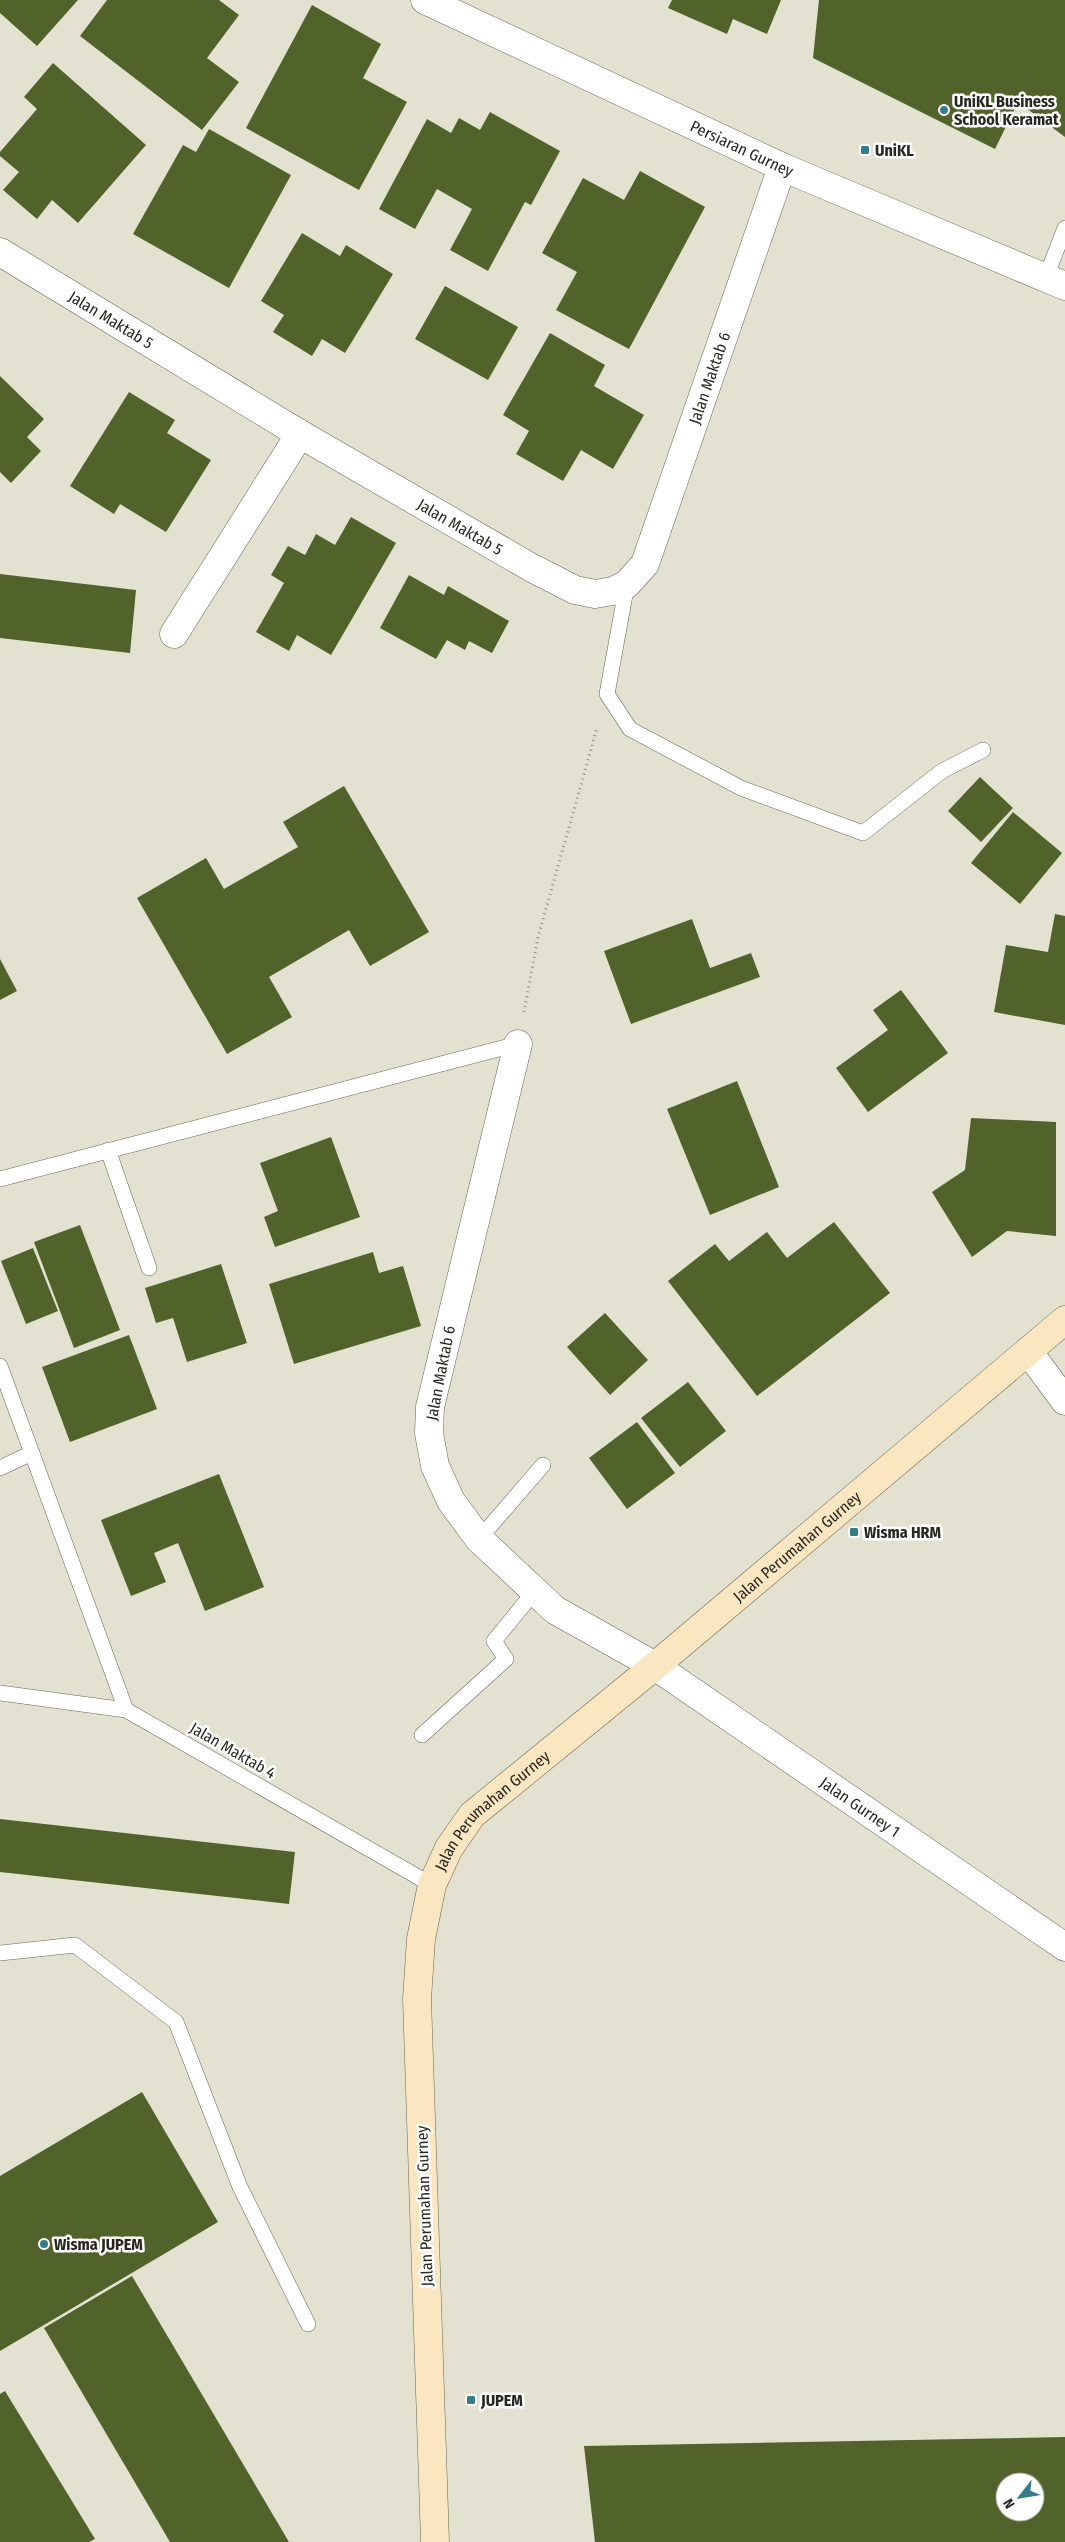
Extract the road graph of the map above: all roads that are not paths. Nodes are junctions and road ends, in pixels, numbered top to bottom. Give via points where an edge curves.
1 (425, 0) edge
2 (782, 167) junction
3 (1065, 228) edge
4 (0, 252) edge
5 (1055, 281) edge
6 (300, 434) junction
7 (628, 584) junction
8 (174, 634) dead end
9 (983, 750) dead end
10 (518, 1044) joint
11 (108, 1150) junction
12 (0, 1178) edge
13 (149, 1268) dead end
14 (1065, 1320) edge
15 (1028, 1351) junction
16 (0, 1366) edge
17 (1065, 1401) edge
18 (32, 1453) junction
19 (543, 1465) dead end
20 (0, 1468) edge
21 (479, 1539) junction
22 (534, 1592) junction
23 (655, 1666) junction
24 (0, 1693) edge
25 (126, 1710) junction
26 (422, 1736) dead end
27 (432, 1885) junction
28 (1065, 1947) edge
29 (0, 1953) edge
30 (308, 2324) dead end
31 (435, 2542) edge

1 - 2 street, Persiaran Gurney
2 - 5 street, Persiaran Gurney
2 - 7 street, Jalan Maktab 6 via 645,564
3 - 5 lane
4 - 6 street, Jalan Maktab 5
6 - 7 street, Jalan Maktab 5 via 575,590 595,594
6 - 8 street
7 - 9 lane via 607,694 630,729 741,788 863,833 942,771
10 - 11 lane
10 - 21 street, Jalan Maktab 6 via 430,1407 429,1433 436,1466 451,1501
11 - 12 lane
11 - 13 lane
14 - 15 street, Jalan Perumahan Gurney
15 - 17 street
15 - 23 street, Jalan Perumahan Gurney
16 - 18 lane
18 - 20 lane
18 - 25 lane
19 - 21 lane
21 - 22 street, Jalan Maktab 6
22 - 23 street, Jalan Maktab 6 via 555,1610
22 - 26 lane via 494,1641 506,1658
23 - 27 street, Jalan Perumahan Gurney via 472,1815 448,1848
23 - 28 street, Jalan Gurney 1
24 - 25 lane, Jalan Maktab 4
25 - 27 lane, Jalan Maktab 4
27 - 31 street, Jalan Perumahan Gurney via 421,1939 417,1999
29 - 30 lane via 75,1945 176,2022 240,2187

